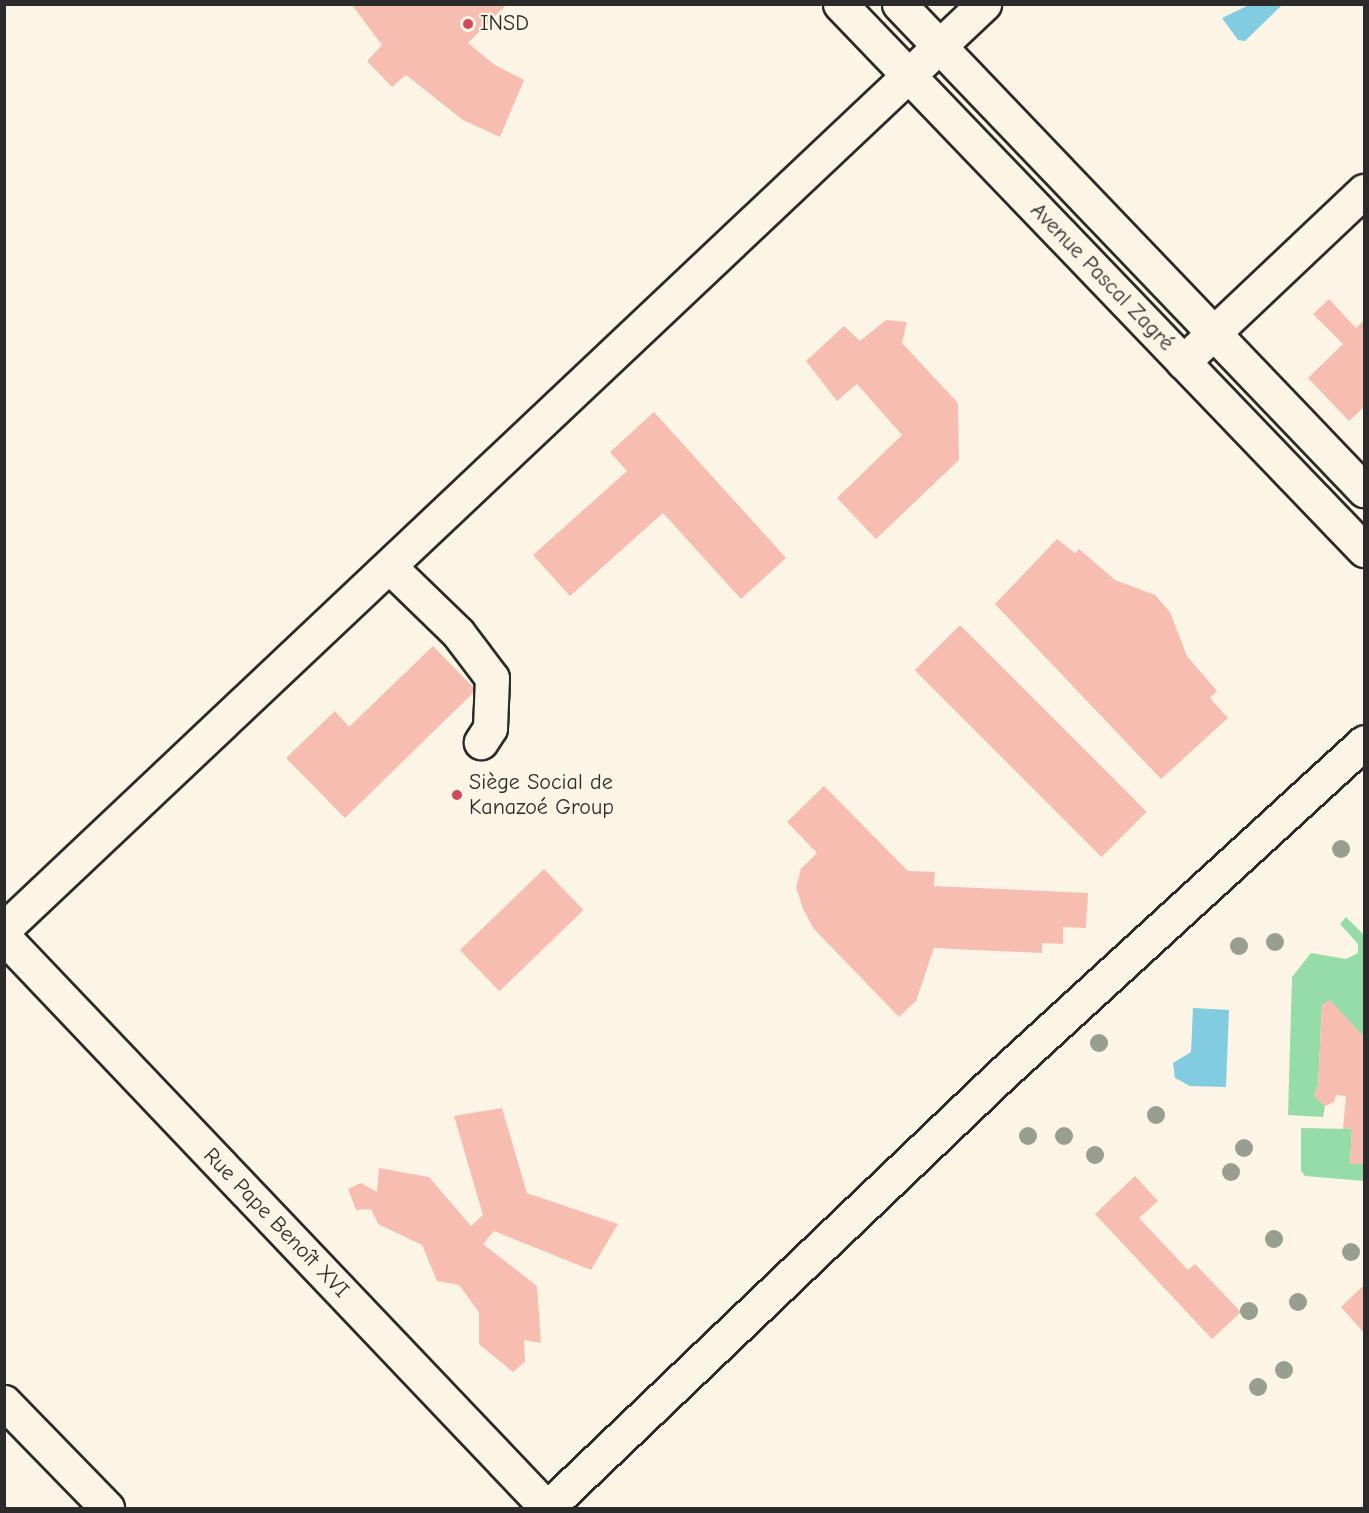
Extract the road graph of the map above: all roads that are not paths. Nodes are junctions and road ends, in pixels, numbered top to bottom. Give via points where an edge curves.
1 (840, 4) edge
2 (899, 4) edge
3 (984, 4) edge
4 (939, 47) junction
5 (908, 76) junction
6 (1365, 190) edge
7 (1213, 333) junction
8 (1183, 362) junction
9 (1365, 490) edge
10 (1365, 550) edge
11 (390, 567) junction
12 (481, 742) dead end
13 (1365, 742) edge
14 (4, 929) edge
15 (4, 938) edge
16 (4, 1402) edge
17 (547, 1508) edge
18 (107, 1509) edge

1 - 5 street, Avenue Pascal Zagré
2 - 4 street, Avenue Pascal Zagré
3 - 4 street
4 - 5 street
4 - 7 street, Avenue Pascal Zagré
5 - 8 street, Avenue Pascal Zagré
5 - 11 street
6 - 7 street
7 - 8 street
7 - 9 street, Avenue Pascal Zagré
8 - 10 street, Avenue Pascal Zagré
11 - 12 street via 458,633 492,678 489,728
11 - 14 street
13 - 17 street via 1002,1074
15 - 17 street, Rue Pape Benoît XVI
16 - 18 street

